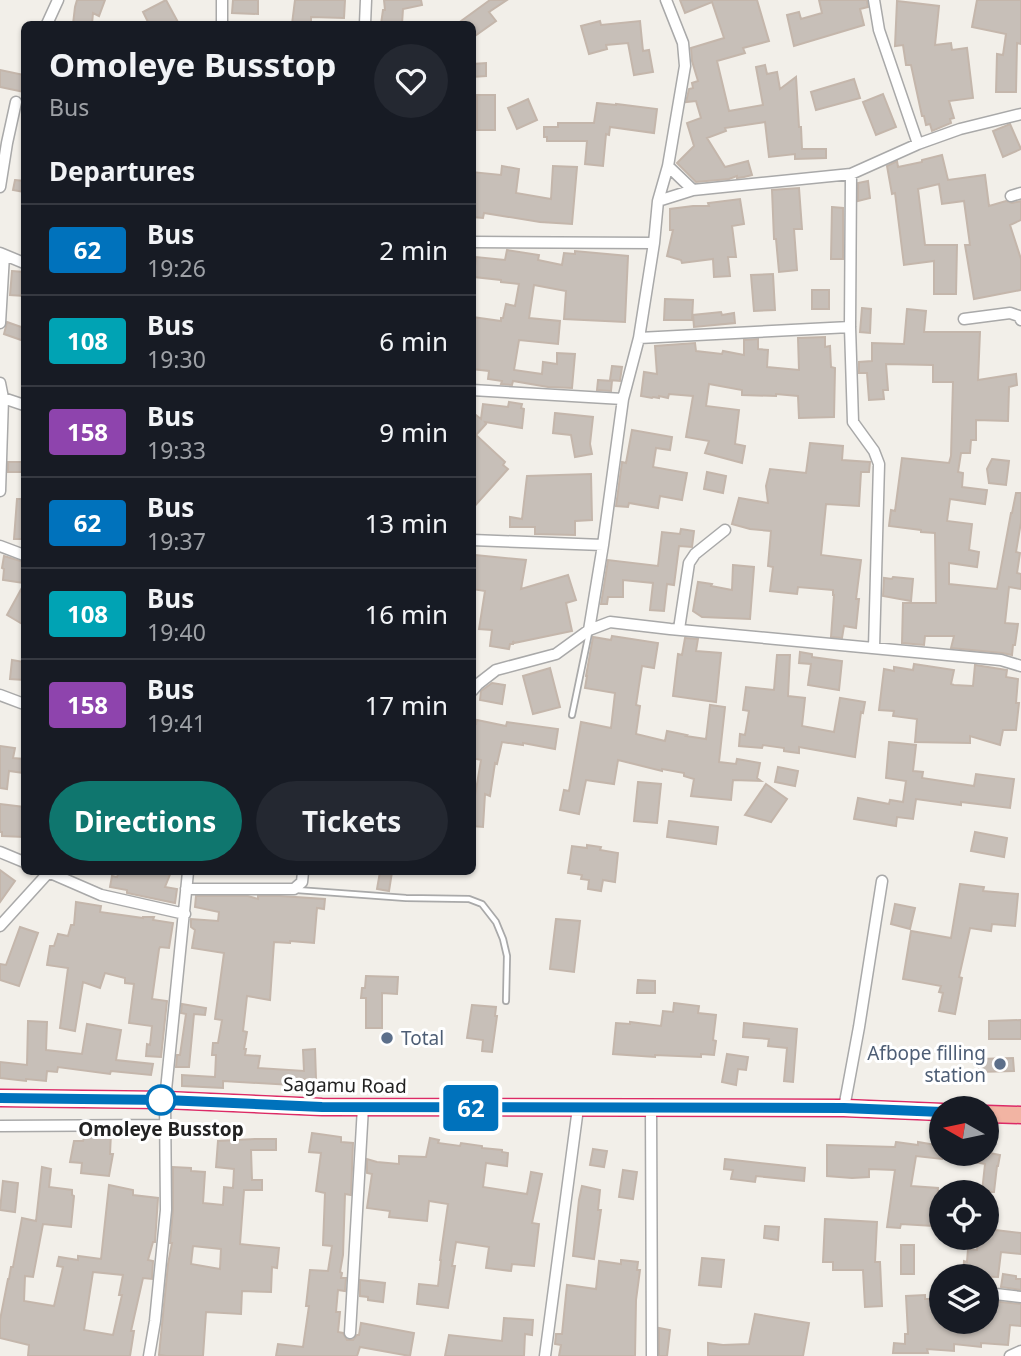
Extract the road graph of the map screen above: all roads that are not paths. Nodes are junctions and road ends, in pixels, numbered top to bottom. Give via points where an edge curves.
1 (58, 0) edge
2 (222, 0) edge
3 (366, 0) edge
4 (666, 0) edge
5 (873, 0) edge
6 (48, 21) edge
7 (222, 21) edge
8 (365, 21) edge
9 (16, 102) dead end
10 (1021, 114) edge
11 (918, 144) junction
12 (2, 158) edge
13 (668, 166) junction
14 (851, 174) junction
15 (0, 187) edge
16 (693, 190) junction
17 (659, 201) junction
18 (476, 242) edge
19 (654, 243) junction
20 (2, 254) edge
21 (21, 262) edge
22 (964, 319) dead end
23 (1021, 320) edge
24 (0, 323) edge
25 (850, 327) junction
26 (639, 338) junction
27 (0, 383) edge
28 (476, 390) edge
29 (2, 397) edge
30 (623, 398) junction
31 (21, 404) edge
32 (0, 491) edge
33 (725, 530) dead end
34 (476, 540) edge
35 (603, 545) junction
36 (0, 546) edge
37 (21, 554) edge
38 (678, 629) junction
39 (589, 630) junction
40 (874, 648) junction
41 (1021, 666) edge
42 (476, 686) edge
43 (0, 695) edge
44 (21, 703) edge
45 (572, 715) dead end
46 (0, 852) edge
47 (21, 861) edge
48 (46, 875) edge
49 (56, 875) edge
50 (188, 875) edge
51 (303, 875) edge
52 (882, 881) dead end
53 (186, 889) junction
54 (294, 889) junction
55 (185, 914) junction
56 (0, 926) edge
57 (506, 1001) dead end
58 (0, 1098) edge
59 (165, 1100) junction
60 (363, 1107) junction
61 (651, 1107) junction
62 (578, 1108) junction
63 (844, 1108) junction
64 (929, 1111) edge
65 (999, 1114) edge
66 (1021, 1115) edge
67 (165, 1125) junction
68 (0, 1126) edge
69 (999, 1294) edge
70 (1021, 1297) edge
71 (350, 1333) dead end
72 (1021, 1351) edge
73 (149, 1356) edge
74 (545, 1356) edge
75 (652, 1356) edge
76 (1010, 1356) edge

1 - 6 street
2 - 7 street
3 - 8 street
4 - 13 street via 683,43 685,66
5 - 11 street via 878,30
9 - 12 street
10 - 11 street
11 - 14 street
12 - 15 street
13 - 16 street
13 - 17 street
14 - 16 street
14 - 25 street
16 - 17 street
17 - 19 street
18 - 19 street
19 - 26 street
20 - 21 street
20 - 24 street
22 - 23 street via 1010,313
25 - 26 street
25 - 40 street via 853,422 879,464
26 - 30 street
27 - 29 street
28 - 30 street
29 - 31 street
29 - 32 street
30 - 35 street
33 - 38 street via 689,562
34 - 35 street
35 - 39 street
36 - 37 street
38 - 39 street via 611,622
38 - 40 street
39 - 42 street via 556,654 496,670
39 - 45 lane
40 - 41 street via 1001,660
43 - 44 street
46 - 47 street
48 - 56 street
49 - 55 street via 101,895
50 - 53 street
51 - 54 street
52 - 63 street
53 - 54 street
53 - 55 street
54 - 57 lane via 469,899 482,904 503,939
55 - 59 street
58 - 59 highway, Sagamu Road
59 - 60 highway, Sagamu Road
59 - 67 street
60 - 62 highway, Sagamu Road
60 - 71 street
61 - 62 highway, Sagamu Road
61 - 63 highway, Sagamu Road
61 - 75 street
62 - 74 street
63 - 64 highway, Sagamu Road
65 - 66 highway
67 - 68 street
67 - 73 street via 166,1210
69 - 70 street
72 - 76 street

